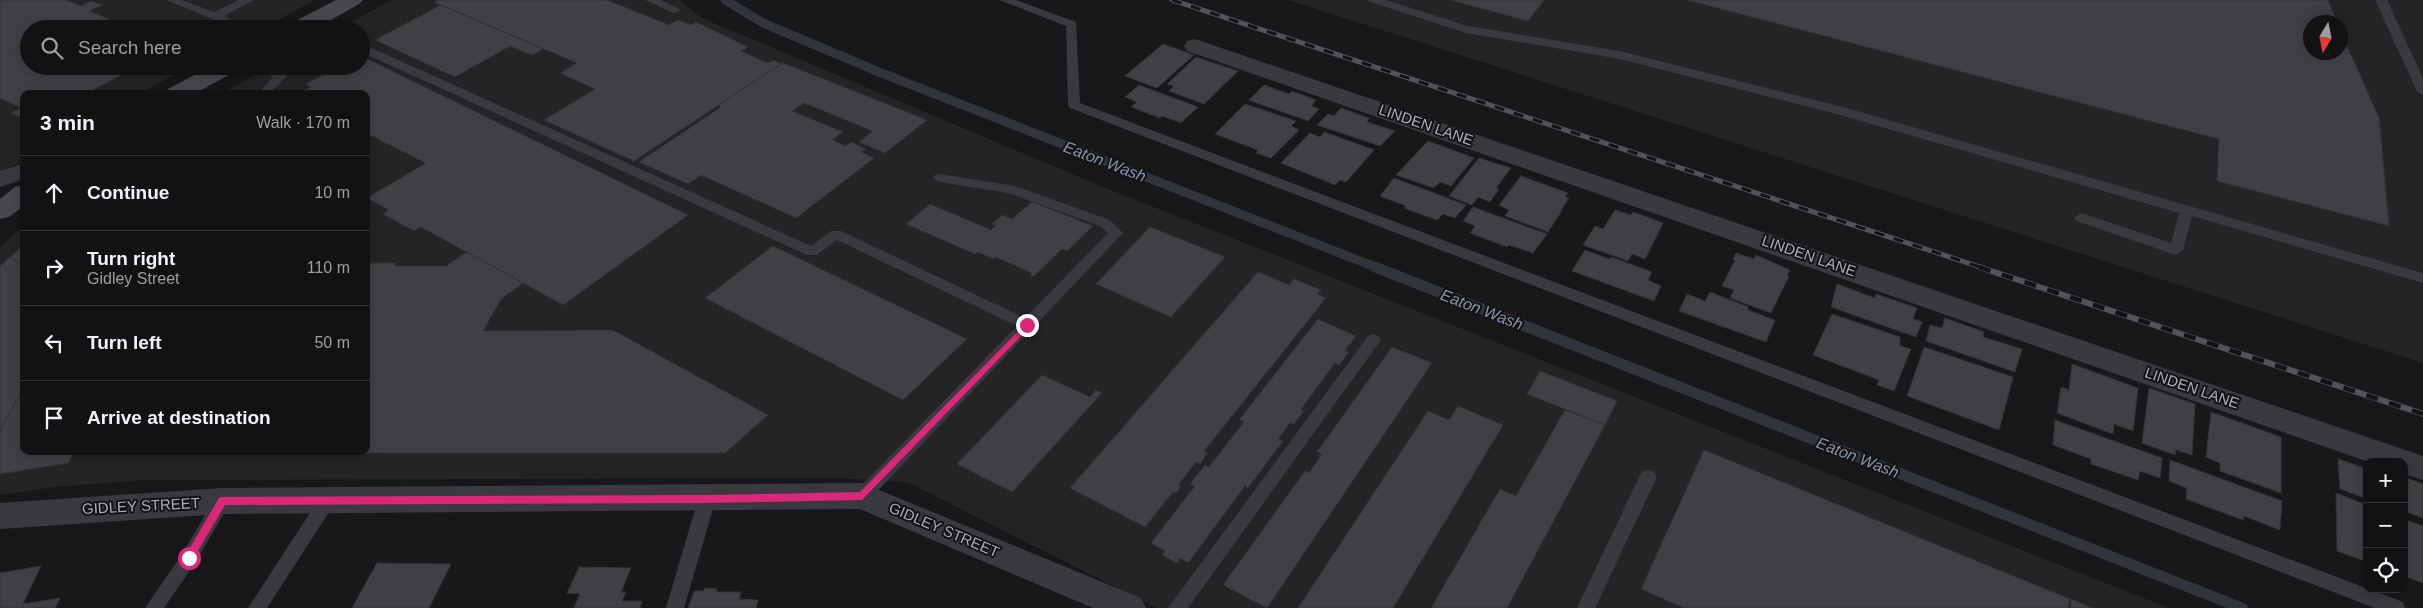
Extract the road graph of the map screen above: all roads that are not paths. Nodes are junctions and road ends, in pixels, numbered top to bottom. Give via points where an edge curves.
1 (172, 0) edge
2 (248, 0) edge
3 (352, 0) edge
4 (651, 0) edge
5 (1005, 0) edge
6 (1374, 0) edge
7 (2381, 0) edge
8 (675, 10) dead end
9 (215, 16) junction
10 (225, 20) edge
11 (320, 20) edge
12 (1195, 46) dead end
13 (370, 51) edge
14 (213, 75) edge
15 (278, 75) edge
16 (187, 90) edge
17 (267, 90) edge
18 (2423, 91) edge
19 (20, 172) edge
20 (940, 178) dead end
21 (0, 179) edge
22 (20, 196) edge
23 (2187, 210) junction
24 (0, 211) edge
25 (2081, 218) dead end
26 (2423, 278) edge
27 (1027, 325) junction
28 (1373, 340) dead end
29 (2423, 468) edge
30 (1648, 477) dead end
31 (862, 496) junction
32 (707, 499) junction
33 (327, 500) junction
34 (222, 501) junction
35 (0, 516) edge
36 (1118, 606) edge
37 (154, 608) edge
38 (256, 608) edge
39 (676, 608) edge
40 (1177, 608) edge
41 (1586, 608) edge
42 (2396, 608) edge

1 - 9 lane
2 - 9 lane
3 - 11 main road
4 - 8 lane
5 - 42 lane via 1072,24 1074,105
6 - 23 lane via 1466,29 1620,55 1838,110
7 - 18 lane
9 - 10 lane
12 - 29 street, LINDEN LANE
13 - 27 lane via 812,252 836,234
14 - 16 main road
15 - 17 lane via 281,76
19 - 21 street
20 - 27 lane via 1010,189 1105,223 1116,233
22 - 24 main road
23 - 25 lane via 2176,250
23 - 26 lane
27 - 31 lane
28 - 40 lane
30 - 41 lane
31 - 32 street, GIDLEY STREET
31 - 36 street, GIDLEY STREET
32 - 33 street, GIDLEY STREET
32 - 39 lane
33 - 34 street, GIDLEY STREET
33 - 38 lane
34 - 35 street, GIDLEY STREET
34 - 37 lane via 189,558

